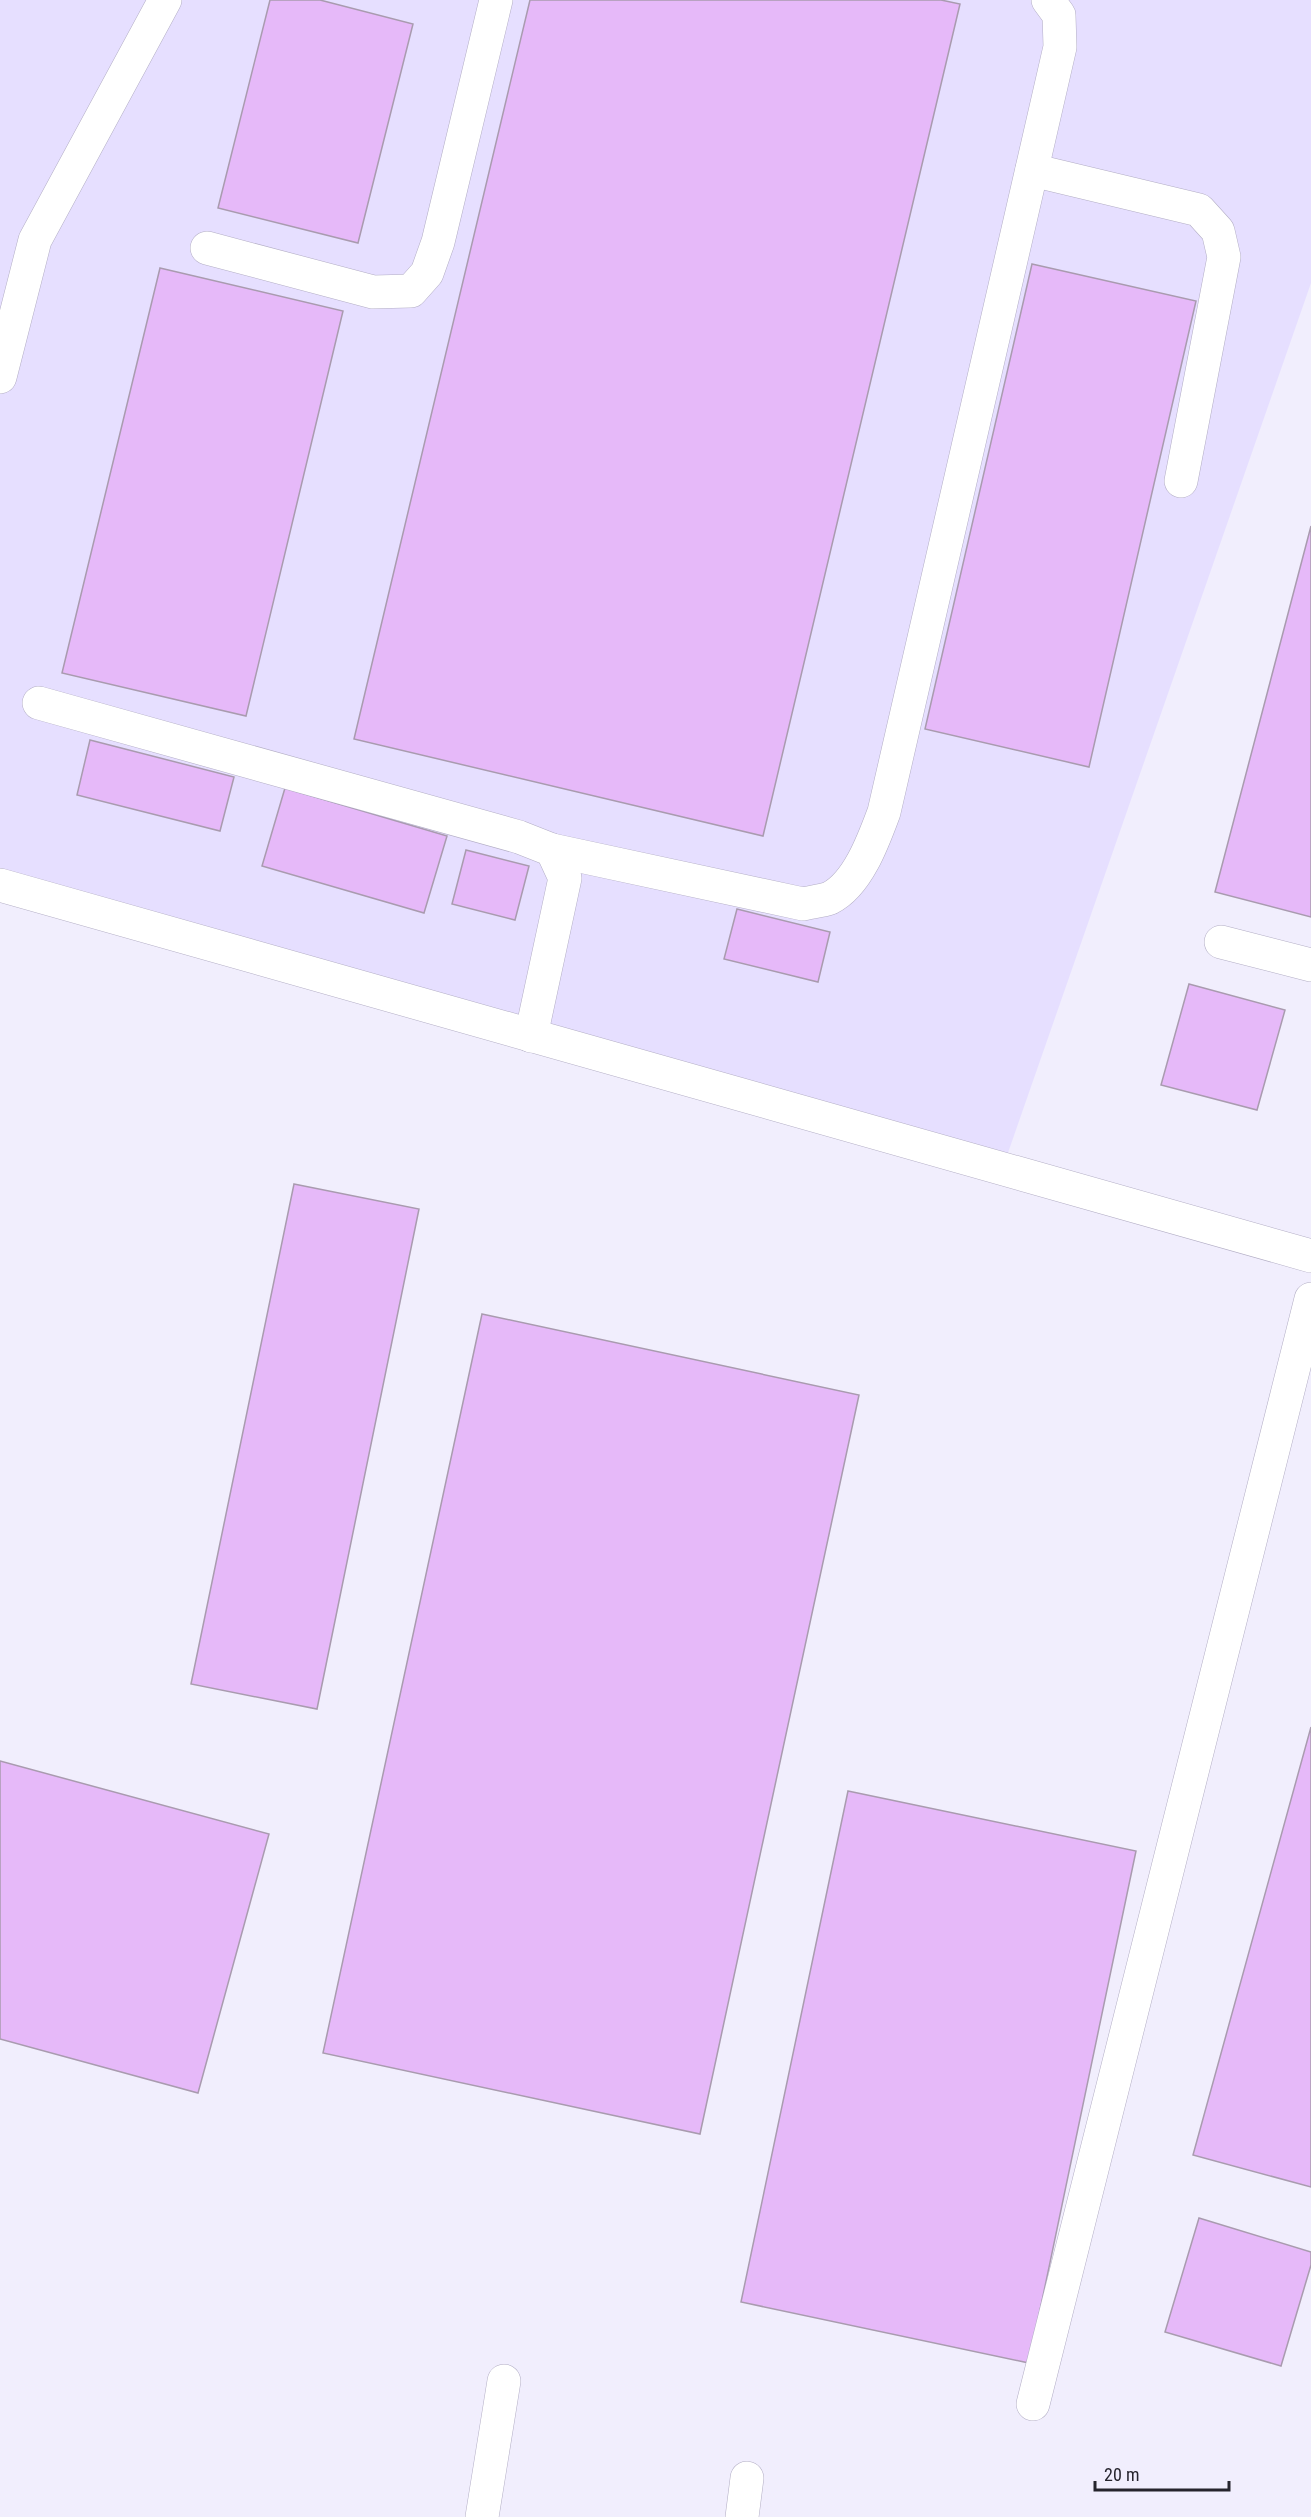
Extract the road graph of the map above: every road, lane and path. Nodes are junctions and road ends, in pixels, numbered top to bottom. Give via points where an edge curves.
1 (165, 0) edge
2 (496, 0) edge
3 (1048, 0) edge
4 (1032, 170) junction
5 (207, 248) dead end
6 (0, 377) edge
7 (1181, 481) dead end
8 (39, 703) dead end
9 (552, 850) junction
10 (0, 885) edge
11 (1221, 942) dead end
12 (1311, 965) edge
13 (531, 1036) junction
14 (1311, 1256) edge
15 (1311, 1299) edge
16 (504, 2381) dead end
17 (1033, 2404) dead end
18 (747, 2478) dead end
19 (482, 2517) edge
20 (742, 2517) edge

1 - 6 street via 35,240
2 - 5 street via 438,242 428,273 411,291 373,292
3 - 4 street via 1059,15 1060,47
4 - 7 street via 1199,210 1218,231 1224,257
4 - 9 street via 884,812 869,850 852,878 831,897 803,904
8 - 9 street via 519,837
9 - 13 street via 565,878
10 - 13 street
11 - 12 street
13 - 14 street
15 - 17 street
16 - 19 street
18 - 20 street

